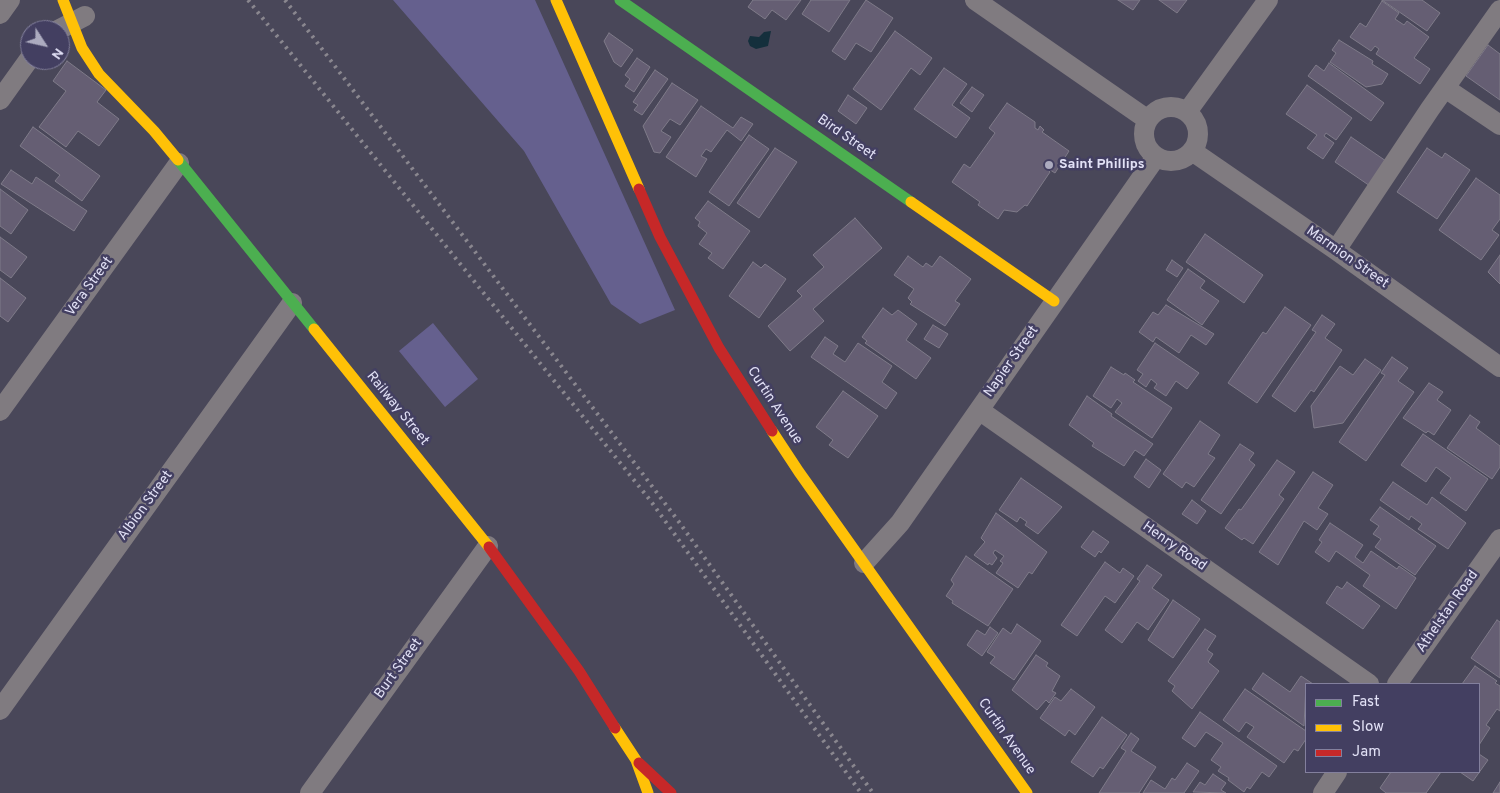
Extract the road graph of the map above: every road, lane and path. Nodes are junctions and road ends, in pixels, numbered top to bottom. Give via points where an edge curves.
1 (10, 0) edge
2 (64, 0) edge
3 (556, 0) edge
4 (620, 0) edge
5 (975, 0) edge
6 (1268, 0) edge
7 (1500, 10) edge
8 (0, 14) edge
9 (77, 21) edge
10 (100, 54) dead end
11 (21, 70) edge
12 (1444, 88) junction
13 (114, 91) junction
14 (0, 100) edge
15 (1187, 112) junction
16 (1148, 120) junction
17 (1500, 125) edge
18 (1192, 151) junction
19 (1156, 157) junction
20 (180, 163) junction
21 (1336, 250) junction
22 (1054, 301) junction
23 (292, 303) junction
24 (1500, 367) edge
25 (979, 410) junction
26 (0, 411) edge
27 (1500, 539) edge
28 (488, 546) junction
29 (864, 563) junction
30 (1368, 683) edge
31 (1398, 683) edge
32 (0, 710) edge
33 (636, 760) junction
34 (1336, 773) edge
35 (310, 793) edge
36 (648, 793) edge
37 (671, 793) edge
38 (1027, 793) edge
39 (1323, 793) edge

1 - 8 street
2 - 9 street, Railway Street
3 - 29 street, Curtin Avenue via 660,237 709,332 799,472
4 - 22 street, Bird Street
5 - 16 street
6 - 15 street
7 - 12 street
9 - 13 street, Railway Street via 82,48
10 - 13 street, Railway Street via 109,70
11 - 14 street
12 - 17 street
12 - 21 street
13 - 20 street, Railway Street
15 - 16 street via 1172,106 1164,107
15 - 18 street via 1197,126 1198,134
16 - 19 street via 1144,125 1143,138
18 - 19 street via 1171,162
18 - 21 street, Marmion Street
19 - 22 street, Napier Street
20 - 23 street, Railway Street
20 - 26 street, Vera Street
21 - 24 street, Marmion Street
22 - 25 street, Napier Street
23 - 28 street, Railway Street
23 - 32 street, Albion Street
25 - 29 street, Napier Street via 900,524
25 - 30 street, Henry Road
27 - 31 street, Athelstan Road
28 - 33 street, Railway Street via 579,671
28 - 35 street, Burt Street
29 - 38 street, Curtin Avenue
33 - 36 street, Railway Street
33 - 37 street, Railway Street
34 - 39 street

